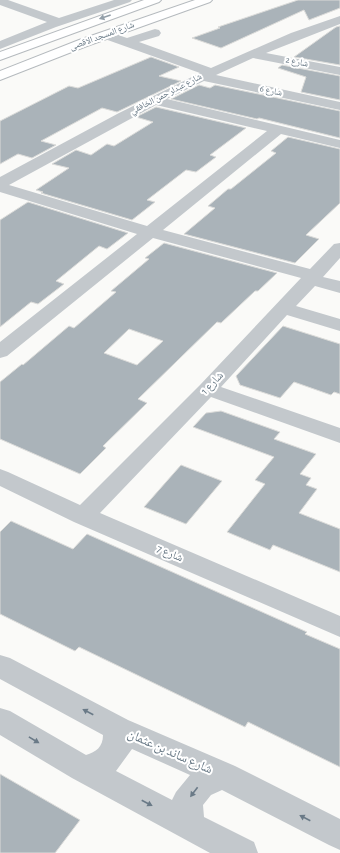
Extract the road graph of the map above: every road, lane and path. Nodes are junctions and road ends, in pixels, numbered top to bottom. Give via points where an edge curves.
1 (126, 0) edge
2 (155, 0) edge
3 (164, 0) edge
4 (206, 0) edge
5 (0, 1) edge
6 (168, 12) junction
7 (339, 22) edge
8 (60, 27) junction
9 (155, 33) dead end
10 (106, 35) junction
11 (128, 42) junction
12 (2, 52) edge
13 (254, 54) junction
14 (340, 71) edge
15 (207, 74) junction
16 (0, 76) edge
17 (154, 100) junction
18 (340, 106) edge
19 (279, 129) junction
20 (340, 144) edge
21 (0, 183) edge
22 (0, 187) edge
23 (150, 232) junction
24 (340, 248) edge
25 (312, 277) junction
26 (340, 287) edge
27 (283, 308) junction
28 (339, 323) edge
29 (0, 352) edge
30 (207, 389) junction
31 (340, 436) edge
32 (0, 477) edge
33 (83, 516) junction
34 (340, 627) edge
35 (0, 666) edge
36 (0, 720) edge
37 (118, 729) junction
38 (83, 769) junction
39 (224, 776) junction
40 (189, 825) junction
41 (340, 836) edge
42 (242, 853) edge

1 - 8 street
2 -> 8 main road, شارع المسجد الاقصى
3 - 6 main road via 122,17 130,20
4 - 6 main road, شارع المسجد الاقصى
5 - 8 street
6 - 10 main road, شارع المسجد الاقصى
7 - 13 street, شارع عبدلر حمن الخافقي
8 - 12 main road, شارع المسجد الاقصى
8 - 12 street via 44,28
9 - 11 street
10 - 11 street, شارع 6
10 - 16 main road, شارع المسجد الاقصى
11 - 15 street, شارع 6
12 - 16 main road via 38,44 55,46
13 - 14 street, شارع 2
13 - 15 street, شارع عبدلر حمن الخافقي
15 - 17 street, شارع عبدلر حمن الخافقي
15 - 18 street, شارع 6
17 - 19 street
17 - 21 street, شارع عبدلر حمن الخافقي
19 - 20 street
19 - 23 street
22 - 23 street
23 - 25 street
23 - 29 street
24 - 25 street, شارع 1
25 - 26 street
25 - 27 street, شارع 1
27 - 28 street
27 - 30 street, شارع 1
30 - 31 street
30 - 33 street, شارع 1
32 - 33 street, شارع 7
33 - 34 street, شارع 7
37 -> 35 street, شارع ساند بن عثمان
36 -> 38 street
37 - 38 street via 118,746 105,762
37 - 39 street, شارع ساند بن عثمان
38 -> 40 street
39 -> 40 street via 200,785 187,802
41 -> 39 street, شارع ساند بن عثمان
40 - 42 street

